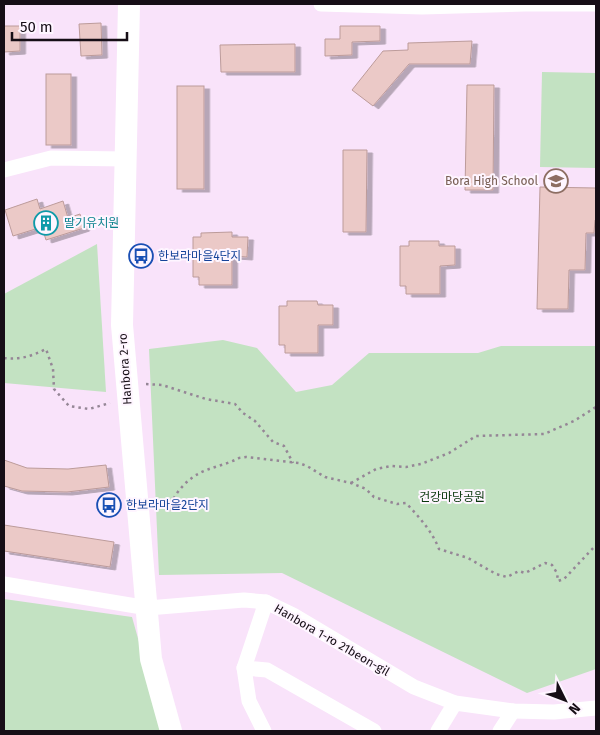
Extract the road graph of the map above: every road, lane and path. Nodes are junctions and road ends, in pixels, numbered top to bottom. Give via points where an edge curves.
1 (129, 4) edge
2 (321, 4) edge
3 (525, 4) edge
4 (596, 4) edge
5 (126, 159) junction
6 (4, 170) edge
7 (596, 407) edge
8 (351, 484) junction
9 (170, 511) dead end
10 (596, 545) edge
11 (4, 584) edge
12 (266, 602) junction
13 (148, 608) junction
14 (244, 668) junction
15 (455, 703) junction
16 (596, 708) edge
17 (512, 711) junction
18 (171, 731) edge
19 (264, 731) edge
20 (374, 731) edge
21 (438, 731) edge
22 (500, 731) edge

1 - 5 street, Hanbora 2-ro
2 - 3 street via 422,7
3 - 4 street
5 - 6 street via 51,158
5 - 13 street, Hanbora 2-ro via 122,324
7 - 8 path via 544,434 476,436 449,453 421,464 376,469
8 - 9 path via 325,477 299,463 239,458 197,474 176,494
8 - 10 path via 374,497 397,504 406,503 435,538 439,549 468,558 507,577 544,564 552,565 558,582
11 - 13 street, Hanbora 1-ro 21beon-gil
12 - 13 street, Hanbora 1-ro 21beon-gil via 244,600
12 - 14 street
12 - 15 street, Hanbora 1-ro 21beon-gil via 414,687
13 - 18 street, Hanbora 2-ro via 151,659
14 - 19 street via 249,701
14 - 20 street via 267,670
15 - 17 street, Hanbora 1-ro 21beon-gil
15 - 21 street
16 - 17 street, Hanbora 1-ro 21beon-gil
17 - 22 street

